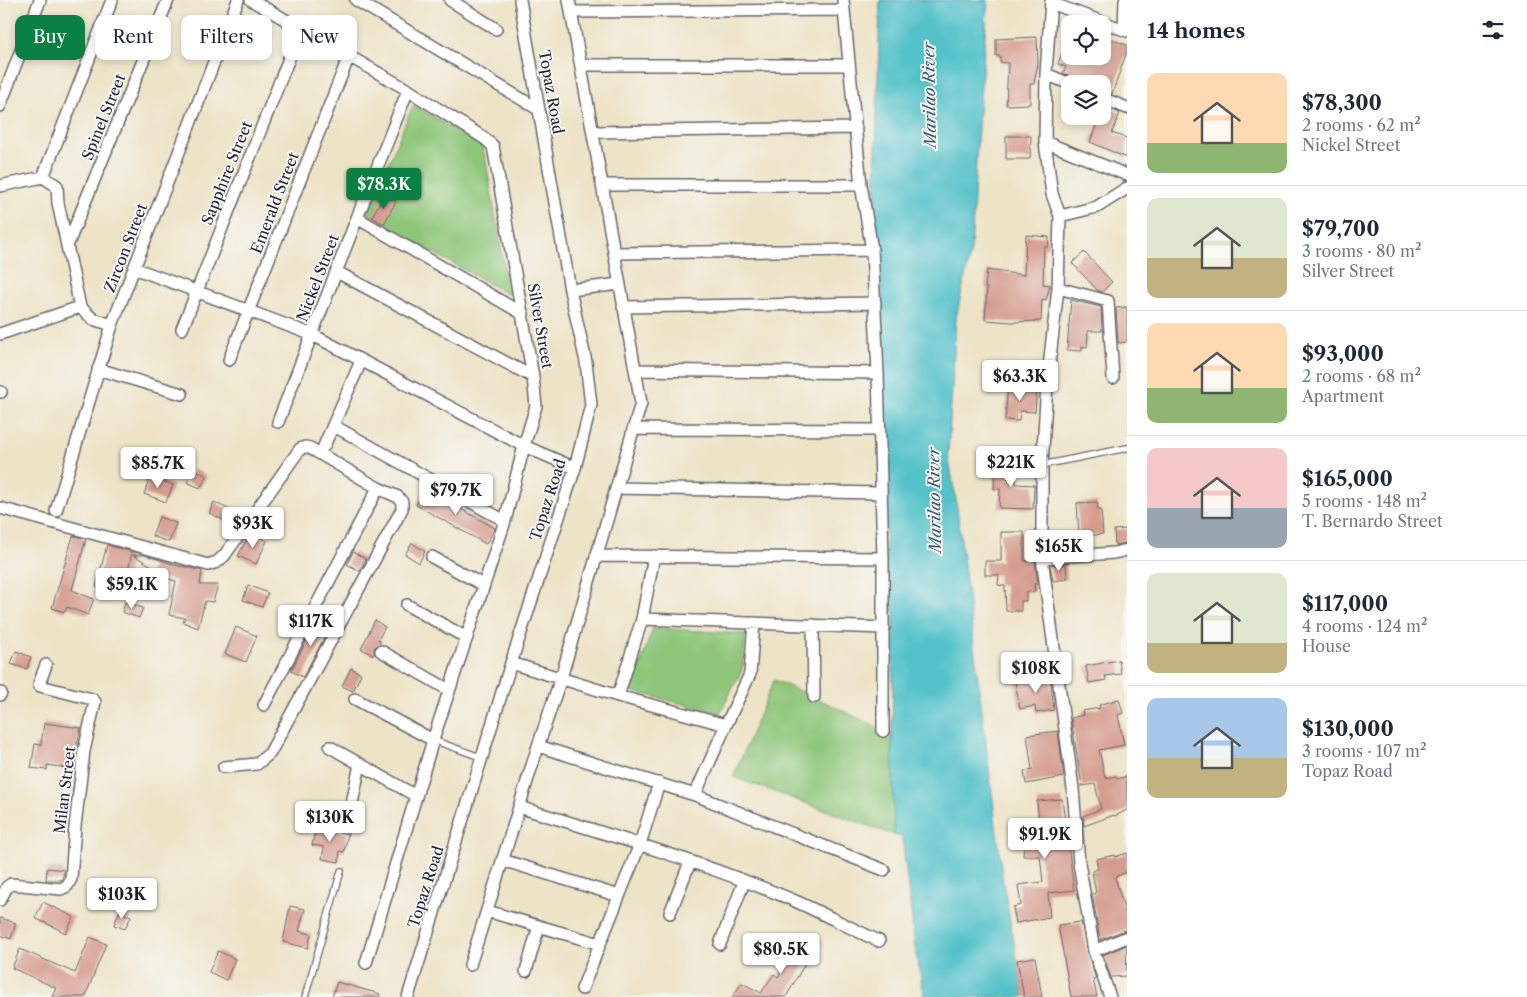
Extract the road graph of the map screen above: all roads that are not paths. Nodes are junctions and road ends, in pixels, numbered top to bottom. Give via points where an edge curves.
1 (40, 0) edge
2 (112, 0) edge
3 (168, 0) edge
4 (238, 0) edge
5 (252, 0) edge
6 (356, 0) edge
7 (450, 0) edge
8 (520, 0) edge
9 (1126, 0) edge
10 (1051, 1) edge
11 (468, 5) edge
12 (844, 5) edge
13 (570, 6) edge
14 (282, 17) edge
15 (496, 28) dead end
16 (1125, 30) edge
17 (288, 60) edge
18 (346, 60) edge
19 (355, 60) edge
20 (582, 65) junction
21 (849, 65) junction
22 (1046, 74) junction
23 (1061, 80) edge
24 (408, 90) junction
25 (1111, 102) edge
26 (0, 106) edge
27 (1127, 108) edge
28 (538, 109) junction
29 (856, 128) junction
30 (594, 132) junction
31 (1045, 142) junction
32 (1127, 175) edge
33 (43, 177) junction
34 (603, 185) junction
35 (861, 185) junction
36 (0, 186) edge
37 (1127, 188) edge
38 (1060, 216) junction
39 (357, 218) junction
40 (67, 246) junction
41 (872, 250) junction
42 (614, 253) junction
43 (134, 268) junction
44 (337, 272) junction
45 (620, 284) junction
46 (1058, 288) junction
47 (570, 290) junction
48 (196, 292) junction
49 (875, 303) junction
50 (80, 307) junction
51 (624, 307) junction
52 (248, 312) junction
53 (523, 314) junction
54 (112, 324) junction
55 (182, 329) dead end
56 (0, 334) edge
57 (312, 336) junction
58 (230, 360) dead end
59 (360, 361) junction
60 (98, 369) junction
61 (635, 370) junction
62 (878, 373) junction
63 (533, 377) junction
64 (1113, 378) dead end
65 (182, 394) dead end
66 (278, 422) dead end
67 (334, 426) junction
68 (634, 429) junction
69 (879, 430) junction
70 (324, 446) dead end
71 (524, 446) junction
72 (1127, 448) edge
73 (1042, 465) junction
74 (575, 468) junction
75 (378, 488) junction
76 (616, 488) junction
77 (880, 494) junction
78 (0, 508) edge
79 (56, 511) dead end
80 (505, 521) junction
81 (1127, 550) edge
82 (596, 556) junction
83 (654, 556) junction
84 (432, 557) dead end
85 (883, 558) junction
86 (1042, 558) junction
87 (483, 585) junction
88 (407, 605) dead end
89 (642, 619) junction
90 (754, 624) junction
91 (813, 625) junction
92 (884, 628) junction
93 (467, 638) junction
94 (381, 651) dead end
95 (511, 663) junction
96 (46, 665) dead end
97 (560, 678) junction
98 (449, 690) junction
99 (618, 696) junction
100 (814, 697) dead end
101 (355, 699) dead end
102 (264, 705) dead end
103 (726, 724) junction
104 (883, 731) dead end
105 (433, 740) junction
106 (538, 746) junction
107 (330, 747) dead end
108 (483, 758) junction
109 (360, 764) junction
110 (224, 767) dead end
111 (659, 783) junction
112 (696, 795) junction
113 (416, 796) junction
114 (519, 807) junction
115 (348, 823) dead end
116 (640, 844) junction
117 (502, 860) junction
118 (690, 862) junction
119 (884, 870) dead end
120 (340, 871) dead end
121 (744, 882) junction
122 (619, 896) junction
123 (0, 900) edge
124 (487, 911) junction
125 (670, 913) dead end
126 (539, 926) junction
127 (1127, 937) edge
128 (879, 941) dead end
129 (600, 944) junction
130 (720, 944) dead end
131 (1094, 950) junction
132 (366, 963) dead end
133 (470, 965) dead end
134 (526, 971) dead end
135 (582, 989) dead end
136 (305, 997) edge
137 (408, 997) edge
138 (1110, 997) edge

1 - 26 street
2 - 33 street
3 - 40 street, Spinel Street
4 - 43 street, Zircon Street
5 - 14 street
6 - 28 street
7 - 11 street
8 - 28 street, Topaz Road
9 - 16 street
10 - 16 street
10 - 22 street
11 - 15 street
12 - 13 street
12 - 21 street
13 - 20 street
17 - 48 street, Sapphire Street
18 - 52 street, Emerald Street
19 - 24 street
20 - 21 street
20 - 30 street
21 - 29 street
22 - 23 street
22 - 31 street
24 - 39 street, Nickel Street
24 - 53 street, Silver Street via 493,146
25 - 27 street
28 - 47 street, Topaz Road
29 - 30 street
29 - 35 street
30 - 34 street
31 - 32 street
31 - 38 street via 1052,194
33 - 36 street
33 - 40 street via 57,186
34 - 35 street
34 - 42 street
35 - 41 street
37 - 38 street via 1097,206
38 - 46 street
39 - 44 street, Nickel Street
39 - 53 street
40 - 50 street
41 - 42 street
41 - 49 street
42 - 45 street
43 - 48 street
43 - 54 street, Zircon Street
44 - 57 street, Nickel Street
44 - 63 street
45 - 47 street
45 - 51 street
46 - 64 street via 1108,301
46 - 73 street
47 - 74 street, Topaz Road via 592,405
48 - 52 street
48 - 55 street, Sapphire Street
49 - 51 street
49 - 62 street
50 - 54 street via 93,319
50 - 56 street
51 - 61 street
52 - 57 street
52 - 58 street, Emerald Street
53 - 63 street, Silver Street
54 - 60 street, Zircon Street
57 - 59 street
57 - 66 street, Nickel Street
59 - 67 street
59 - 71 street
60 - 65 street
60 - 79 street, Zircon Street
61 - 62 street
61 - 68 street via 641,403
62 - 69 street
63 - 71 street, Silver Street via 536,406
67 - 70 street
67 - 80 street
68 - 69 street
68 - 76 street
69 - 77 street
71 - 74 street
71 - 80 street, Silver Street
72 - 73 lane
73 - 86 street
74 - 95 street, Topaz Road
75 - 78 street via 310,448 300,449 224,556 208,564
75 - 102 street
75 - 110 street via 398,497 402,509 270,753 257,764
76 - 77 street
76 - 82 street
77 - 85 street
80 - 87 street, Silver Street
81 - 86 street via 1114,554
82 - 83 street
82 - 97 street
83 - 85 street
83 - 89 street
84 - 87 street
85 - 92 street
86 - 131 street via 1073,789 1079,863
87 - 93 street, Silver Street
88 - 93 street
89 - 90 street
89 - 99 street
90 - 91 street
90 - 103 street via 750,674
91 - 92 street
91 - 100 street
92 - 104 street
93 - 98 street, Silver Street
94 - 98 street
95 - 97 street
95 - 108 street, Topaz Road
96 - 123 street, Milan Street via 40,686 95,702 84,751 71,879 61,889 11,884
97 - 99 street
97 - 106 street
98 - 105 street, Silver Street
99 - 103 street
101 - 105 street
103 - 112 street
105 - 108 lane
105 - 113 street, Silver Street
106 - 111 street
106 - 114 street
107 - 109 street
108 - 137 street, Topaz Road
109 - 113 street
109 - 115 street
111 - 112 street
111 - 116 street
112 - 119 street
113 - 132 street, Silver Street
114 - 116 street
114 - 117 street
116 - 118 street
116 - 122 street
117 - 122 street
117 - 124 street
118 - 121 street
118 - 125 street
120 - 136 lane
121 - 128 street
121 - 130 street
122 - 129 street
124 - 126 street
124 - 133 street
126 - 129 street
126 - 134 street
127 - 131 street
129 - 135 street
131 - 138 street

